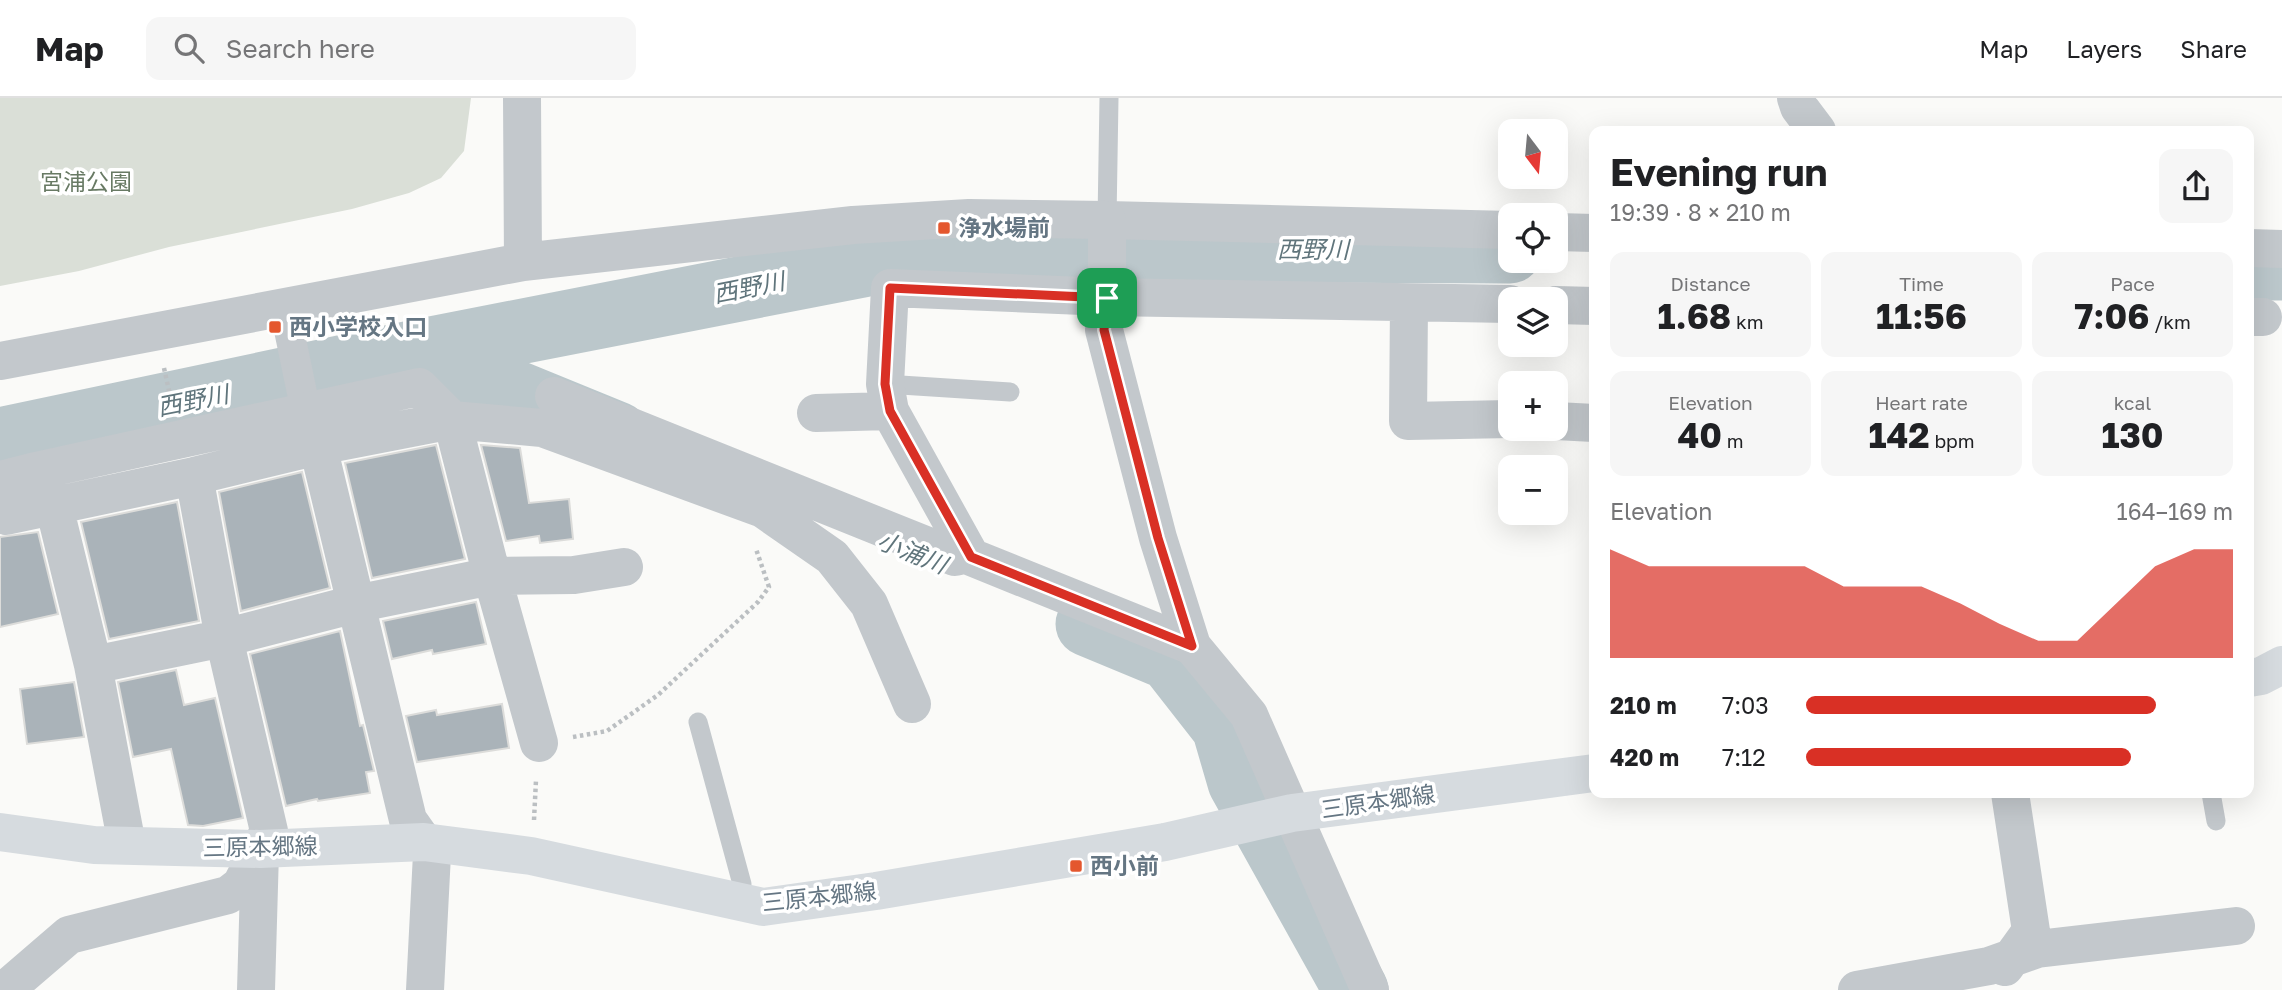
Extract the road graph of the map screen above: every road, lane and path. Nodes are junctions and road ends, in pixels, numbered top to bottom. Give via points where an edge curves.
1 (522, 98) edge
2 (1109, 98) edge
3 (1796, 98) edge
4 (1813, 126) edge
5 (1107, 220) junction
6 (1498, 230) edge
7 (1568, 232) edge
8 (1589, 233) edge
9 (2254, 248) edge
10 (2282, 249) edge
11 (523, 262) junction
12 (1107, 298) junction
13 (1409, 303) junction
14 (1498, 304) edge
15 (1568, 305) edge
16 (1589, 306) edge
17 (289, 330) dead end
18 (0, 361) edge
19 (164, 365) dead end
20 (1010, 392) dead end
21 (554, 396) dead end
22 (888, 398) junction
23 (816, 413) dead end
24 (1498, 419) edge
25 (452, 420) junction
26 (1568, 422) edge
27 (1589, 424) edge
28 (312, 429) junction
29 (179, 439) junction
30 (194, 476) junction
31 (14, 489) edge
32 (748, 503) junction
33 (54, 506) junction
34 (969, 554) junction
35 (624, 567) dead end
36 (492, 576) junction
37 (355, 604) junction
38 (224, 638) junction
39 (1192, 646) junction
40 (93, 665) junction
41 (2282, 665) edge
42 (2254, 678) edge
43 (912, 704) dead end
44 (698, 722) dead end
45 (539, 743) junction
46 (1589, 774) edge
47 (2011, 798) edge
48 (2212, 798) edge
49 (1292, 813) junction
50 (2217, 821) dead end
51 (0, 832) edge
52 (424, 842) junction
53 (127, 845) junction
54 (260, 849) junction
55 (531, 856) junction
56 (738, 902) junction
57 (2236, 926) dead end
58 (1999, 975) edge
59 (5, 990) edge
60 (256, 990) edge
61 (425, 990) edge
62 (1370, 990) edge
63 (1857, 990) edge

1 - 11 street
2 - 5 lane
3 - 4 street
5 - 6 street
5 - 11 street via 970,218 853,225
5 - 12 street
7 - 8 street
9 - 10 street
11 - 18 street
12 - 13 street
12 - 22 street via 890,288
12 - 39 street via 1104,330 1158,538
13 - 14 street
13 - 24 street via 1408,421
15 - 16 street
17 - 28 street
19 - 29 path
20 - 22 lane
21 - 34 street via 955,556
22 - 23 street
22 - 34 street
25 - 28 street
25 - 32 street via 542,428
25 - 36 street
26 - 27 street
28 - 29 street
28 - 30 street
28 - 37 street
29 - 31 street
30 - 33 street
30 - 38 street
31 - 33 street
32 - 43 street via 832,556 869,604
32 - 45 path via 756,551 769,587 758,602 658,695 607,731
33 - 40 street
34 - 39 street
35 - 36 street via 573,575
36 - 37 street
36 - 45 street
37 - 38 street
37 - 52 street via 408,820
38 - 40 street
38 - 54 street via 269,831
39 - 49 street via 1249,715
40 - 53 street
41 - 42 main road
44 - 56 lane via 742,884
45 - 55 path
46 - 49 main road, 三原本郷線
47 - 58 street via 2031,931
48 - 50 lane
49 - 56 main road, 三原本郷線 via 1165,842 876,891 763,907
49 - 62 street
51 - 53 main road, 三原本郷線
52 - 54 main road, 三原本郷線
52 - 55 main road, 三原本郷線
52 - 61 street via 432,854
53 - 54 main road, 三原本郷線
54 - 59 street via 241,886 228,895 69,935
54 - 60 street
55 - 56 main road, 三原本郷線
57 - 58 street via 2037,949
58 - 63 street

